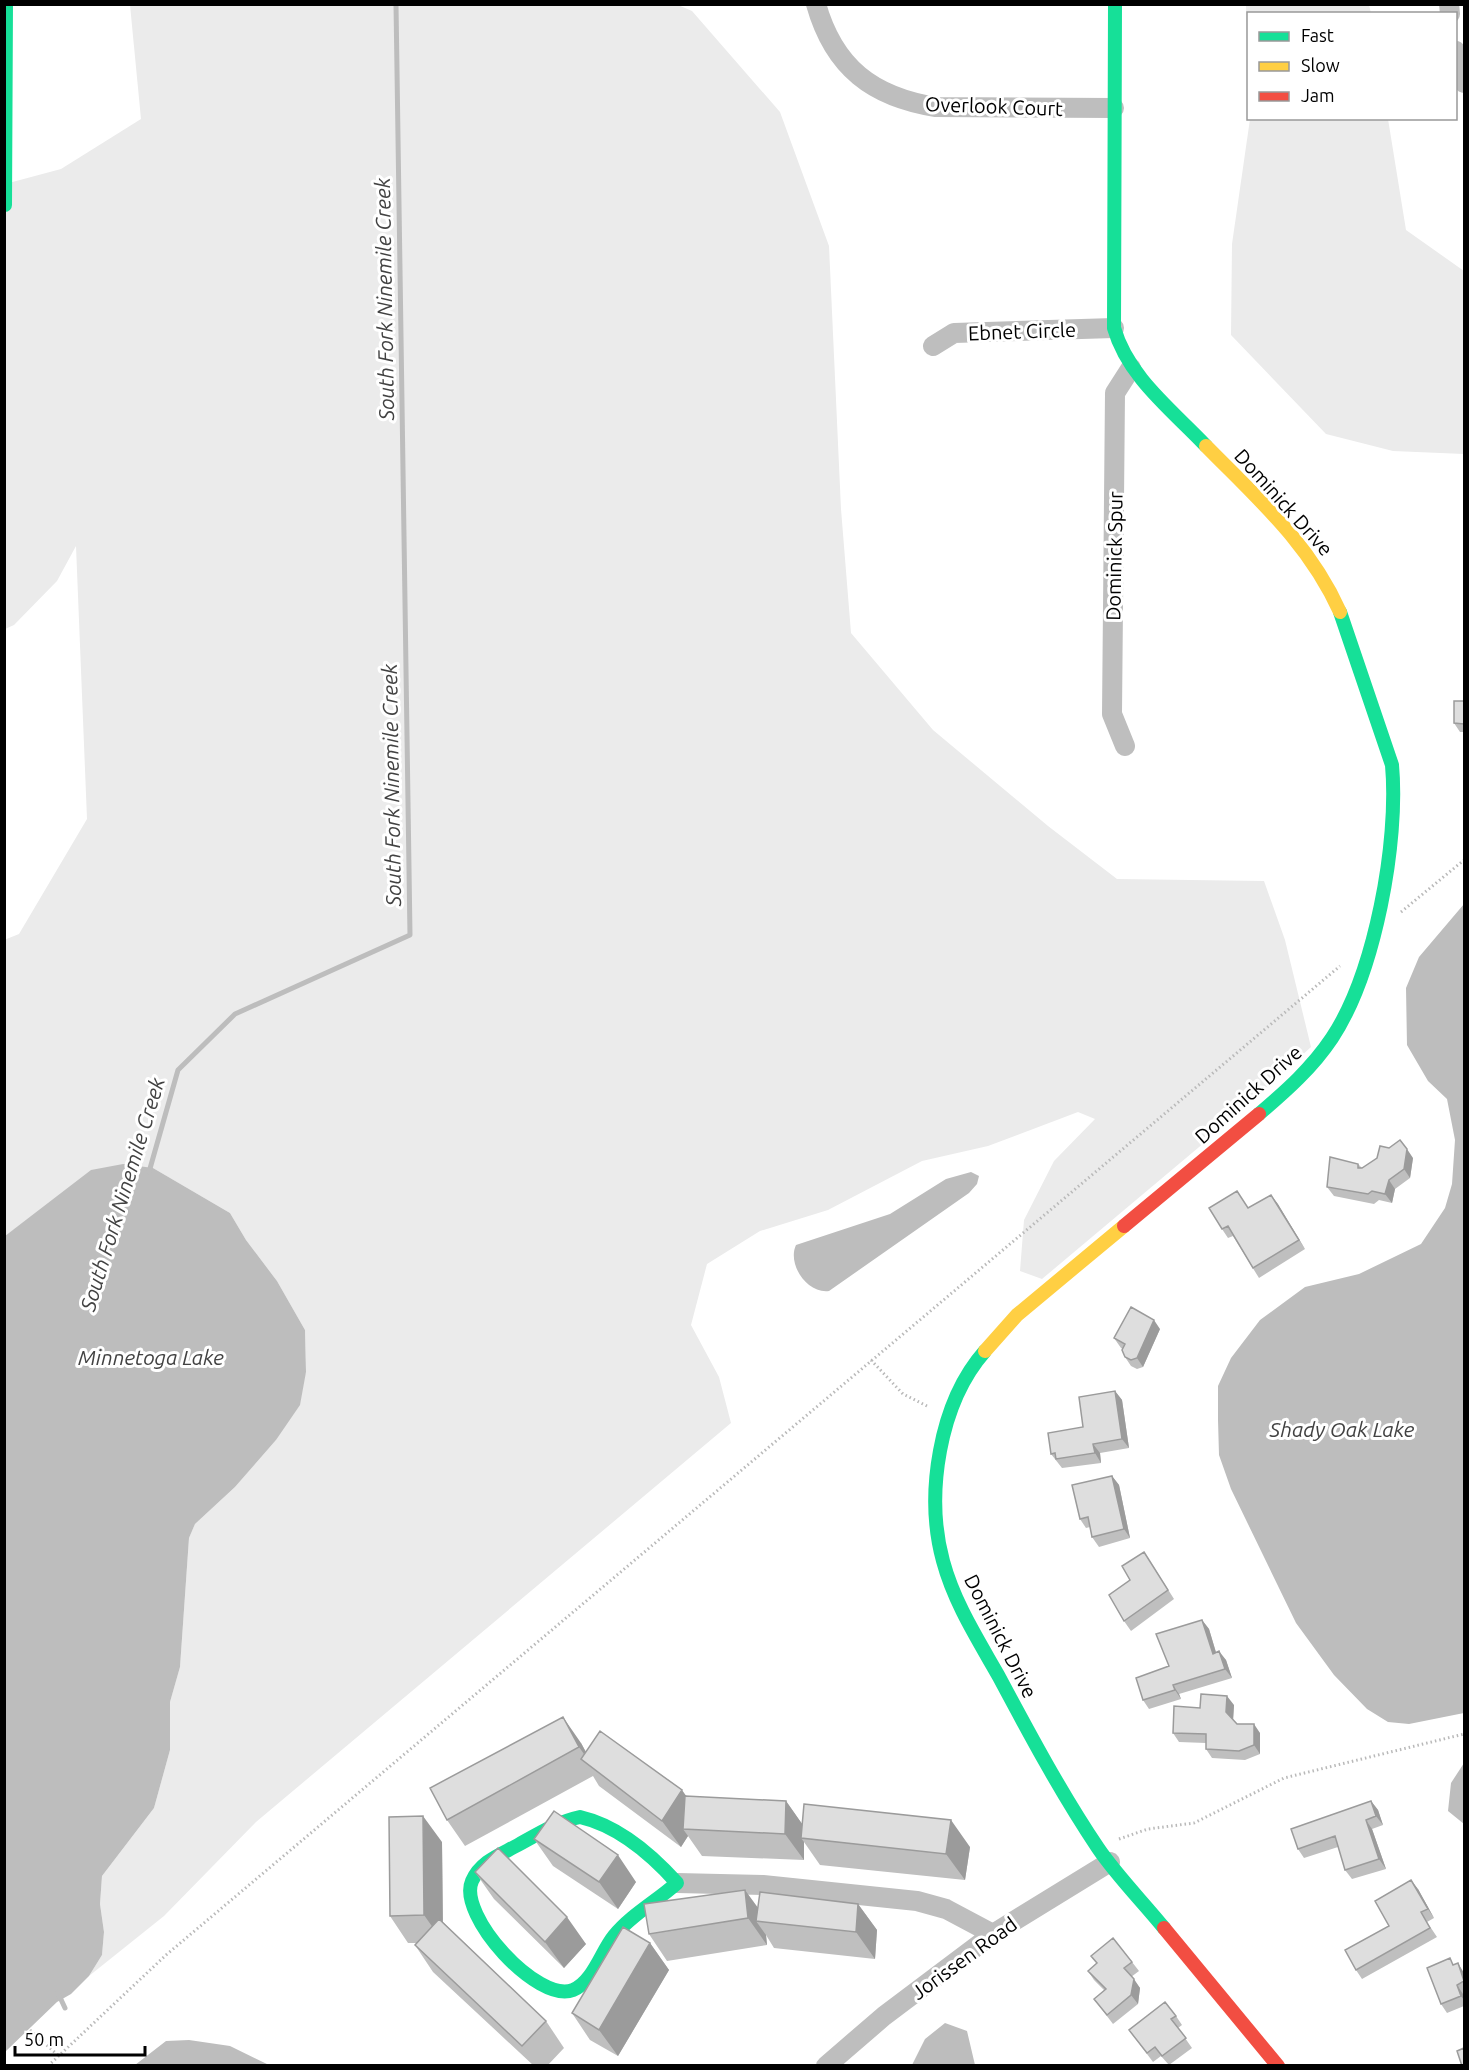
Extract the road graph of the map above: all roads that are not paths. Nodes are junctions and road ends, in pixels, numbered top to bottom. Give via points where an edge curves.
1 (6, 4) edge
2 (816, 4) edge
3 (1115, 4) edge
4 (1457, 58) edge
5 (1464, 83) edge
6 (1114, 108) junction
7 (5, 205) edge
8 (1114, 328) junction
9 (933, 346) dead end
10 (1131, 368) junction
11 (1125, 746) dead end
12 (1110, 1862) junction
13 (677, 1883) junction
14 (993, 1934) junction
15 (826, 2066) edge
16 (1278, 2066) edge

1 - 7 street
2 - 6 street, Overlook Court via 821,24 857,76 908,103 936,107
3 - 6 street, Dominick Drive
4 - 5 street
6 - 8 street, Dominick Drive
8 - 9 street, Ebnet Circle via 954,333
8 - 10 street, Dominick Drive
10 - 11 street, Dominick Spur via 1115,393 1112,714
10 - 12 street, Dominick Drive via 1300,544 1320,570 1338,603 1392,766 1393,829 1371,936 1352,998 1318,1059 1285,1092 1017,1315 979,1358 956,1394 950,1413 936,1476 936,1518 943,1560 956,1599 1055,1779
12 - 14 street, Jorissen Road
12 - 16 street, Dominick Drive
13 - 13 street via 664,1868 601,1822 580,1817 558,1823 483,1864 469,1894 474,1917 482,1927 539,1985 563,1991 574,1990 584,1982 627,1921
13 - 14 street via 764,1885 917,1901 946,1909
14 - 15 street, Jorissen Road via 884,2016

